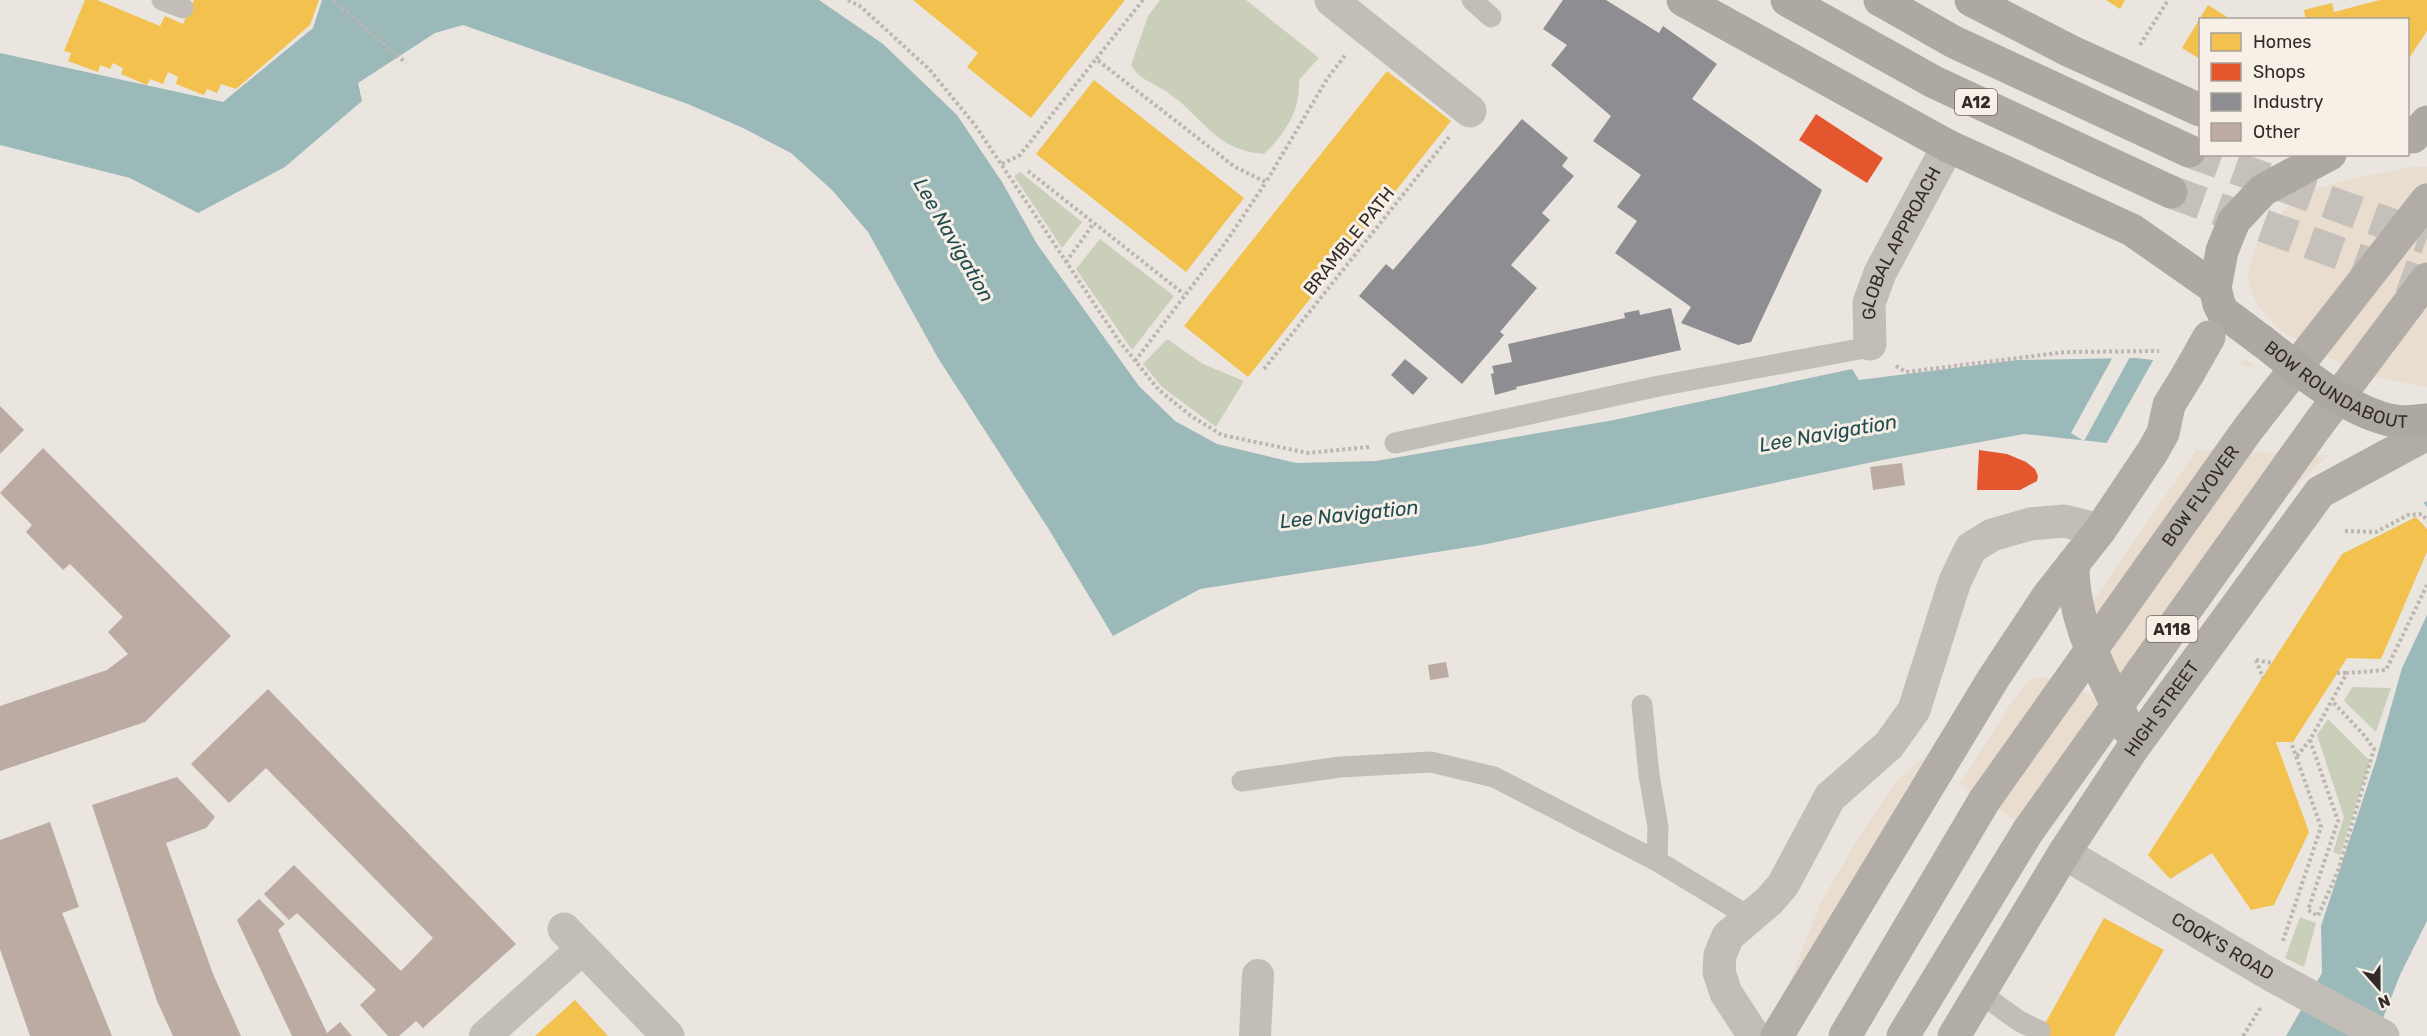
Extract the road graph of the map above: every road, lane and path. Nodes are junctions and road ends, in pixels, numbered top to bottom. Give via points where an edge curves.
1 (162, 0) edge
2 (333, 0) edge
3 (848, 0) edge
4 (1143, 0) edge
5 (1331, 0) edge
6 (1472, 0) edge
7 (1683, 0) edge
8 (1787, 0) edge
9 (1880, 0) edge
10 (1971, 0) edge
11 (2168, 0) edge
12 (183, 8) dead end
13 (1491, 17) dead end
14 (2148, 32) dead end
15 (1096, 59) junction
16 (406, 63) dead end
17 (1336, 67) dead end
18 (2199, 110) edge
19 (1462, 120) joint
20 (1948, 146) junction
21 (2189, 151) tunnel mouth
22 (2320, 156) edge
23 (1002, 164) junction
24 (1029, 171) dead end
25 (1266, 182) junction
26 (2171, 192) tunnel mouth
27 (2427, 200) edge
28 (1094, 223) junction
29 (1066, 262) junction
30 (2427, 279) edge
31 (1184, 294) junction
32 (2216, 312) junction
33 (1870, 344) junction
34 (2159, 351) dead end
35 (1135, 361) junction
36 (1264, 369) dead end
37 (2427, 420) edge
38 (2427, 434) edge
39 (1395, 443) joint
40 (2427, 520) edge
41 (2100, 530) junction
42 (2345, 531) dead end
43 (2073, 564) junction
44 (2427, 585) edge
45 (2272, 663) dead end
46 (2337, 673) dead end
47 (2347, 673) junction
48 (2263, 678) dead end
49 (2332, 701) junction
50 (1642, 705) dead end
51 (2310, 740) junction
52 (2291, 742) dead end
53 (2133, 748) junction
54 (2297, 756) junction
55 (1242, 781) dead end
56 (2064, 853) junction
57 (1657, 861) junction
58 (1748, 916) junction
59 (573, 939) joint
60 (1258, 975) dead end
61 (2273, 976) junction
62 (1979, 992) junction
63 (2040, 1030) dead end
64 (2247, 1030) dead end
65 (485, 1036) edge
66 (668, 1036) edge
67 (1255, 1036) edge
68 (1754, 1036) edge
69 (1777, 1036) edge
70 (1845, 1036) edge
71 (1903, 1036) edge
72 (1954, 1036) edge
73 (2243, 1036) edge
74 (2383, 1036) edge

1 - 12 lane
2 - 16 path
3 - 23 path via 860,6 929,69
4 - 15 path
5 - 19 street
6 - 13 lane
7 - 20 highway, BOW ROUNDABOUT
8 - 26 highway, A12 via 1934,82
9 - 21 highway, A12 via 1954,42
10 - 18 highway via 2070,51
11 - 14 path
15 - 23 path via 1020,155
15 - 25 path via 1235,167
17 - 25 path
19 - 36 path, BRAMBLE PATH
20 - 32 highway, BOW ROUNDABOUT via 2132,230
20 - 33 street, GLOBAL APPROACH via 1880,273 1869,303
22 - 32 highway via 2264,190 2234,221 2222,251
23 - 29 path
24 - 28 path
25 - 31 path
27 - 70 main road, BOW FLYOVER / A118, bridge via 2248,429 1984,801
28 - 29 path
28 - 31 path
29 - 35 path
30 - 71 main road, A118, bridge via 2316,427 2028,831
31 - 35 path
32 - 37 highway, BOW ROUNDABOUT, bridge via 2327,390 2371,414 2396,422
32 - 41 main road, bridge via 2169,405 2163,433
33 - 34 path via 1906,372 2066,352
33 - 39 lane
35 - 39 path via 1159,390 1222,435 1308,453
38 - 53 main road, HIGH STREET / A118 via 2320,492
40 - 42 path via 2422,514 2408,515 2376,532
41 - 43 main road
41 - 58 street via 2064,521 2030,524 1992,535 1971,548 1955,581 1914,710 1889,745 1830,797 1784,885
43 - 53 main road via 2073,586 2086,640 2115,698
43 - 69 main road via 1993,679
44 - 47 path via 2386,669
45 - 48 path via 2256,660
46 - 47 path
47 - 49 path
49 - 51 path
49 - 51 path via 2374,749 2338,871 2318,916 2308,910 2338,821
50 - 57 lane via 1658,827
51 - 54 path
52 - 54 path
53 - 56 main road, HIGH STREET / A118
54 - 61 path via 2320,827
55 - 57 lane via 1340,767 1431,762 1494,777
56 - 61 street, COOK'S ROAD
56 - 62 main road, HIGH STREET / A118
57 - 58 lane
58 - 68 street via 1728,936 1720,954 1719,972 1726,993
59 - 65 street
59 - 66 street
60 - 67 street
61 - 74 street, COOK'S ROAD
62 - 63 lane via 2019,1021
62 - 72 main road, HIGH STREET / A118
64 - 73 path

